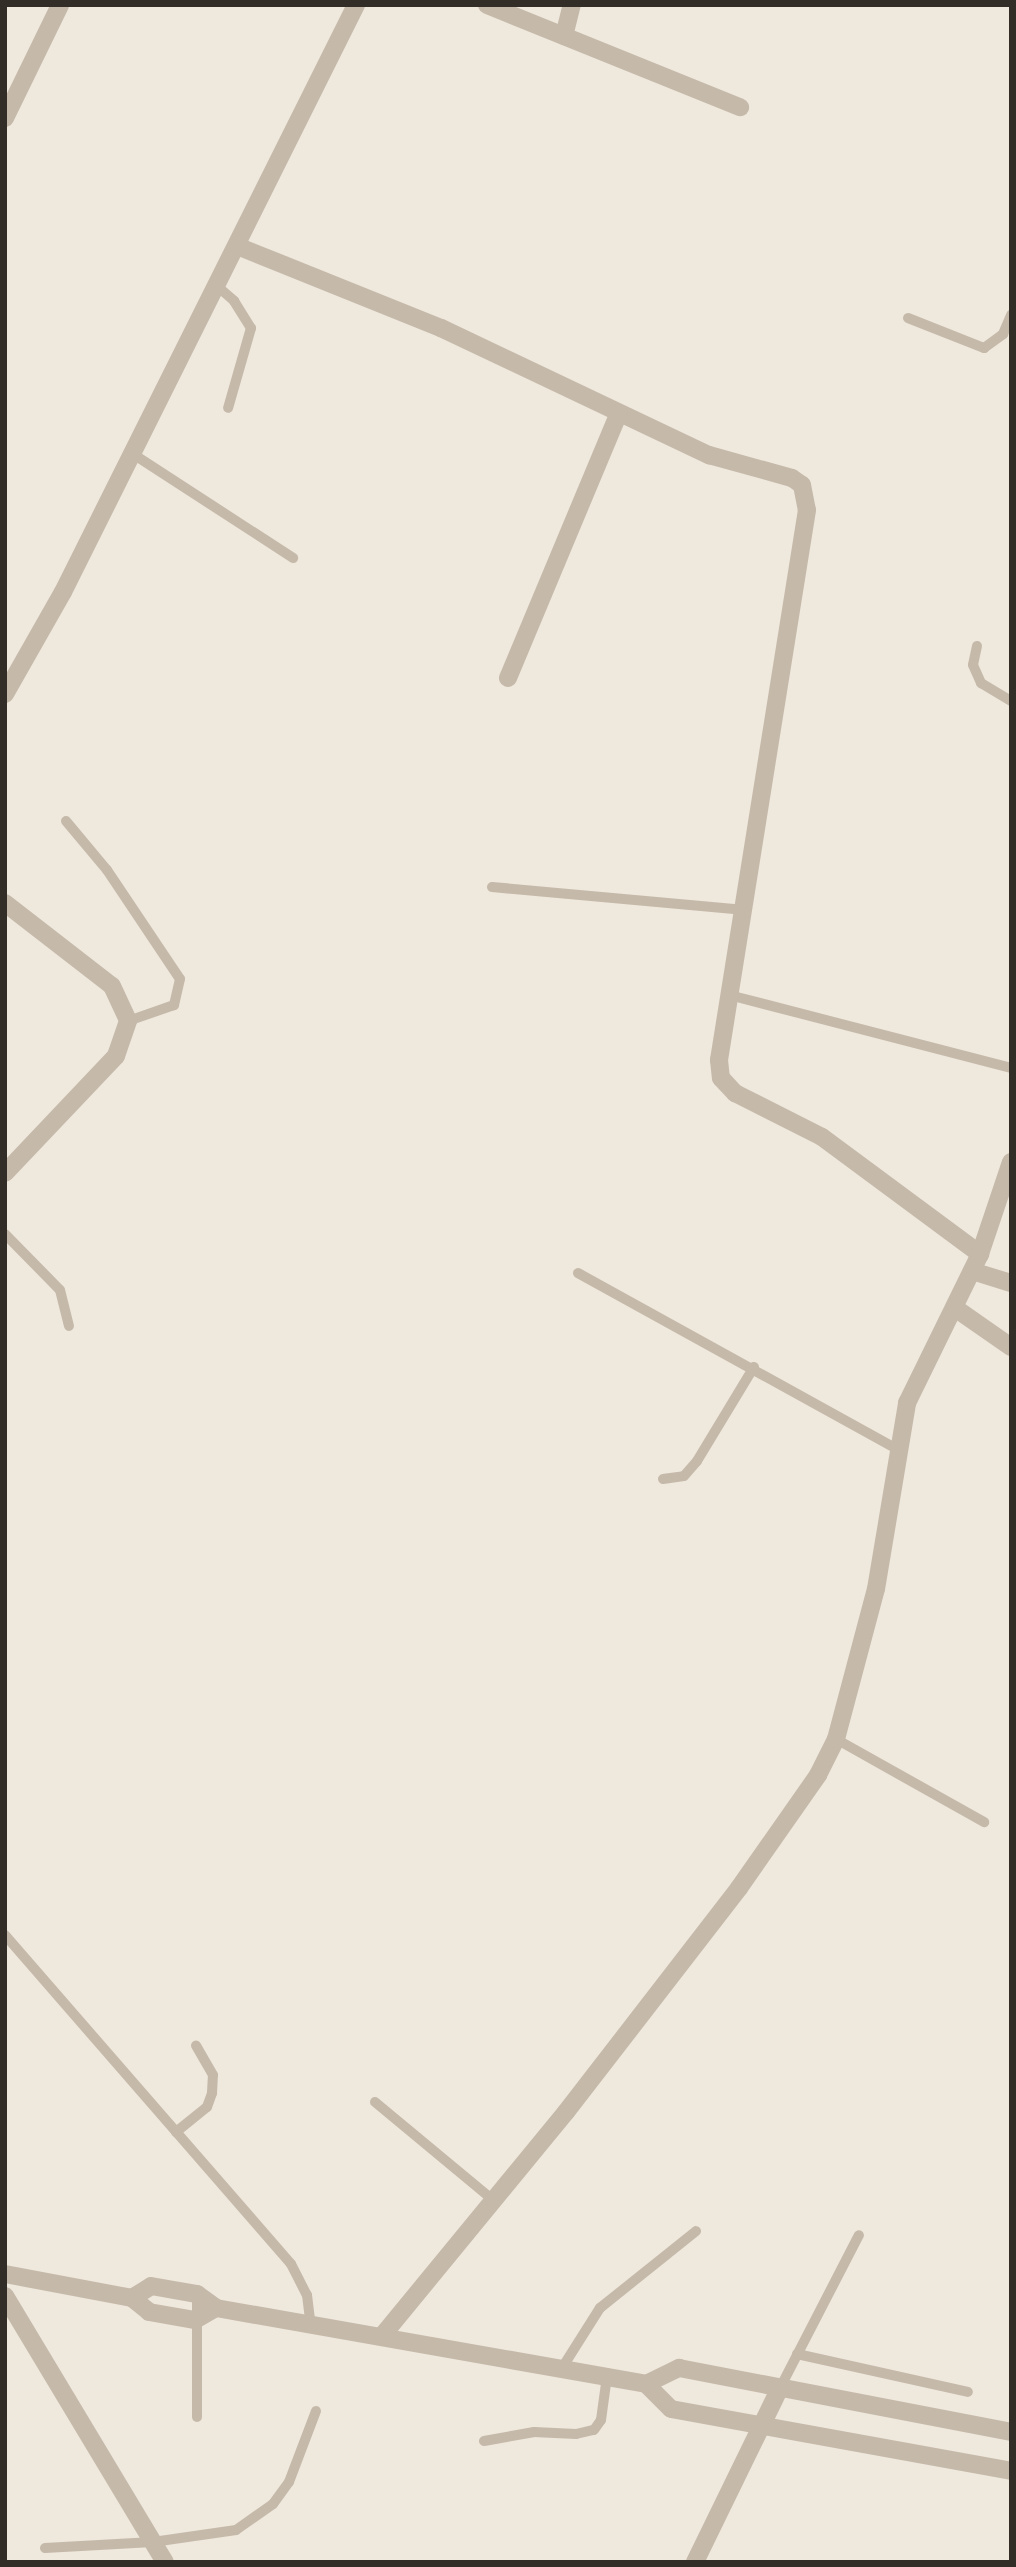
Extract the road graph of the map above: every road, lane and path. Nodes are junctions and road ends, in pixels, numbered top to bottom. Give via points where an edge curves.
1 (60, 5) edge
2 (356, 5) edge
3 (487, 5) edge
4 (572, 5) edge
5 (564, 36) junction
6 (740, 107) dead end
7 (5, 118) edge
8 (237, 246) junction
9 (217, 286) junction
10 (1011, 315) edge
11 (908, 318) dead end
12 (228, 408) dead end
13 (619, 412) junction
14 (133, 454) junction
15 (293, 558) dead end
16 (977, 646) dead end
17 (508, 678) dead end
18 (5, 694) edge
19 (1011, 701) edge
20 (65, 821) dead end
21 (492, 887) dead end
22 (6, 904) edge
23 (745, 910) junction
24 (733, 996) junction
25 (128, 1021) junction
26 (1011, 1068) edge
27 (1011, 1162) edge
28 (5, 1173) edge
29 (5, 1234) edge
30 (980, 1254) junction
31 (972, 1271) junction
32 (578, 1273) dead end
33 (1011, 1283) edge
34 (955, 1308) junction
35 (69, 1326) dead end
36 (1011, 1347) edge
37 (754, 1367) junction
38 (897, 1449) junction
39 (663, 1479) dead end
40 (836, 1739) junction
41 (984, 1822) dead end
42 (5, 1935) edge
43 (197, 2046) dead end
44 (375, 2102) dead end
45 (176, 2132) junction
46 (493, 2200) junction
47 (696, 2231) dead end
48 (859, 2235) dead end
49 (5, 2274) edge
50 (197, 2294) junction
51 (5, 2296) edge
52 (132, 2298) junction
53 (216, 2308) junction
54 (195, 2320) junction
55 (311, 2326) junction
56 (382, 2336) junction
57 (797, 2354) junction
58 (562, 2368) junction
59 (607, 2376) junction
60 (646, 2384) junction
61 (780, 2388) junction
62 (968, 2392) dead end
63 (316, 2411) dead end
64 (197, 2417) dead end
65 (760, 2426) junction
66 (1011, 2432) edge
67 (484, 2441) dead end
68 (1011, 2471) edge
69 (153, 2542) junction
70 (45, 2548) dead end
71 (165, 2562) edge
72 (695, 2562) edge

1 - 7 street
2 - 8 street
3 - 5 street
4 - 5 street
5 - 6 street
8 - 9 street
8 - 13 street via 441,328
9 - 12 lane via 234,301 251,328
9 - 14 street
10 - 11 lane via 1003,334 984,348
13 - 17 street
13 - 23 street via 709,455 792,478 807,495
14 - 15 lane
14 - 18 street via 63,593
16 - 19 lane via 973,665 981,682
20 - 25 lane via 107,870 180,979 174,1005
21 - 23 lane
22 - 25 street via 112,986
23 - 24 street
24 - 26 lane
24 - 30 street via 719,1060 727,1087 822,1137
25 - 28 street via 116,1056
27 - 30 street
29 - 35 lane via 60,1290
30 - 31 street
31 - 33 street
31 - 34 street
32 - 37 lane
34 - 36 street
34 - 38 street via 907,1403
37 - 38 lane
37 - 39 lane via 697,1461 684,1476
38 - 40 street via 876,1589
40 - 41 lane
40 - 46 street via 812,1785 739,1888
42 - 45 lane
43 - 45 lane via 213,2075 212,2093 207,2107
44 - 46 lane
45 - 55 lane via 291,2264 307,2295
46 - 56 street
47 - 58 lane via 600,2308
48 - 57 lane
49 - 52 street
50 - 52 street via 151,2286
50 - 53 street
50 - 54 lane
51 - 69 street
52 - 54 street via 149,2312
53 - 54 street
53 - 55 street
54 - 64 lane
55 - 56 street
56 - 58 street
57 - 61 lane
57 - 62 lane
58 - 59 street
59 - 60 street
59 - 67 lane via 601,2420 594,2430 534,2432
60 - 61 street via 679,2368
60 - 65 street via 671,2409
61 - 65 street
61 - 66 street
63 - 69 lane via 289,2482 254,2521 236,2530
65 - 68 street
65 - 72 street
69 - 70 lane
69 - 71 street

